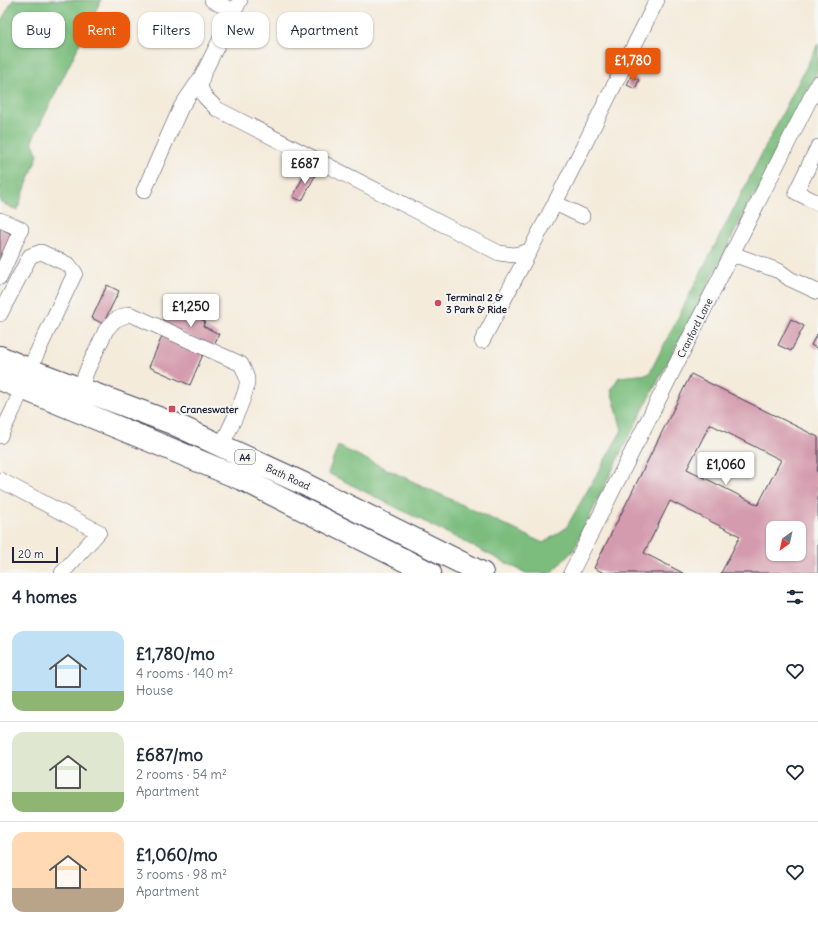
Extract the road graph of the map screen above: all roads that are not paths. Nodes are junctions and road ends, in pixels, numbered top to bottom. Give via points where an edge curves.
1 (212, 0) edge
2 (656, 0) edge
3 (238, 6) edge
4 (203, 74) junction
5 (818, 83) edge
6 (818, 147) edge
7 (144, 191) dead end
8 (554, 203) junction
9 (818, 203) edge
10 (582, 216) dead end
11 (0, 220) edge
12 (530, 250) junction
13 (730, 258) junction
14 (0, 277) edge
15 (818, 292) edge
16 (0, 314) edge
17 (482, 341) dead end
18 (0, 357) edge
19 (0, 379) edge
20 (26, 379) junction
21 (80, 388) junction
22 (4, 419) edge
23 (0, 436) edge
24 (221, 446) junction
25 (0, 480) edge
26 (62, 573) edge
27 (430, 573) edge
28 (482, 573) edge
29 (571, 573) edge

1 - 3 street
2 - 8 street
3 - 4 street
4 - 7 street via 181,107
4 - 12 street via 200,87 205,97 217,109 499,253 514,255
5 - 13 street, Cranford Lane
6 - 9 street via 796,192
8 - 10 street
8 - 12 street
11 - 14 street via 21,229
12 - 17 street
13 - 15 street via 738,256 779,272
13 - 29 street, Cranford Lane
16 - 20 street via 30,256 41,252 69,265 75,273
18 - 20 highway, Bath Road / A4
19 - 20 highway, Bath Road / A4
20 - 21 highway, Bath Road / A4
20 - 22 street
20 - 27 highway, Bath Road / A4 via 163,446 244,480
21 - 24 highway, Bath Road / A4 via 172,423
21 - 24 street via 106,330 116,320 129,314 137,317 241,364 247,378 246,392
22 - 23 street
24 - 28 highway, Bath Road / A4 via 304,484
25 - 26 street via 99,532

